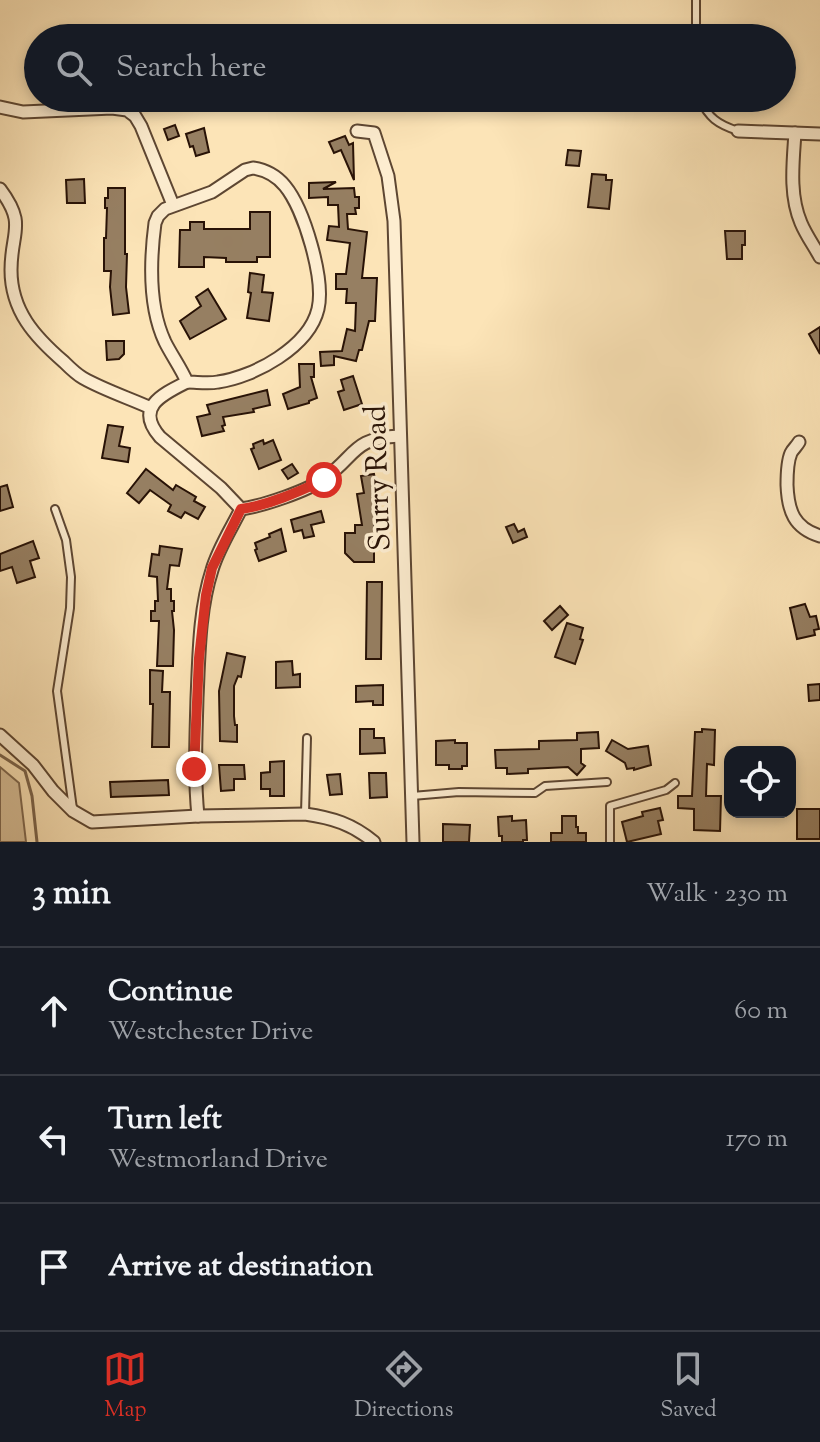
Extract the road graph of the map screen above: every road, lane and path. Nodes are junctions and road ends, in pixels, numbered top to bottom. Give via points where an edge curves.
1 (696, 0) edge
2 (696, 24) edge
3 (0, 107) edge
4 (24, 112) edge
5 (130, 112) edge
6 (707, 112) edge
7 (357, 131) dead end
8 (738, 131) joint
9 (795, 133) junction
10 (820, 134) edge
11 (0, 189) edge
12 (173, 205) junction
13 (820, 257) edge
14 (187, 382) junction
15 (151, 408) junction
16 (400, 436) junction
17 (799, 442) dead end
18 (55, 509) dead end
19 (241, 509) junction
20 (820, 536) edge
21 (0, 735) edge
22 (307, 738) dead end
23 (607, 782) dead end
24 (675, 783) dead end
25 (412, 796) junction
26 (73, 811) junction
27 (305, 814) junction
28 (198, 816) junction
29 (374, 842) edge
30 (413, 842) edge
31 (610, 842) edge

1 - 2 lane
3 - 4 street
5 - 12 street via 141,126
6 - 8 lane via 719,125
7 - 16 street, Surry Road via 374,133 388,176
8 - 9 street
9 - 10 street
9 - 13 street via 794,197
11 - 15 street via 17,220 12,287 18,308 40,342 82,377
12 - 14 street via 155,223 152,290 157,323
12 - 14 street via 212,192 245,170 270,173 285,185 300,210 318,279 312,325 280,356 232,379
14 - 15 street via 161,395
15 - 19 street via 156,432
16 - 19 street via 354,449 324,480
16 - 25 street, Surry Road
17 - 20 street via 787,472 788,504 804,529
18 - 26 lane via 71,577 57,691
19 - 28 street via 212,568 206,595 195,751
21 - 26 street
22 - 27 lane
23 - 25 lane via 545,786 535,793
24 - 31 lane via 610,806
25 - 30 street, Surry Road
26 - 28 street via 92,822
27 - 28 street
27 - 29 street via 346,823

